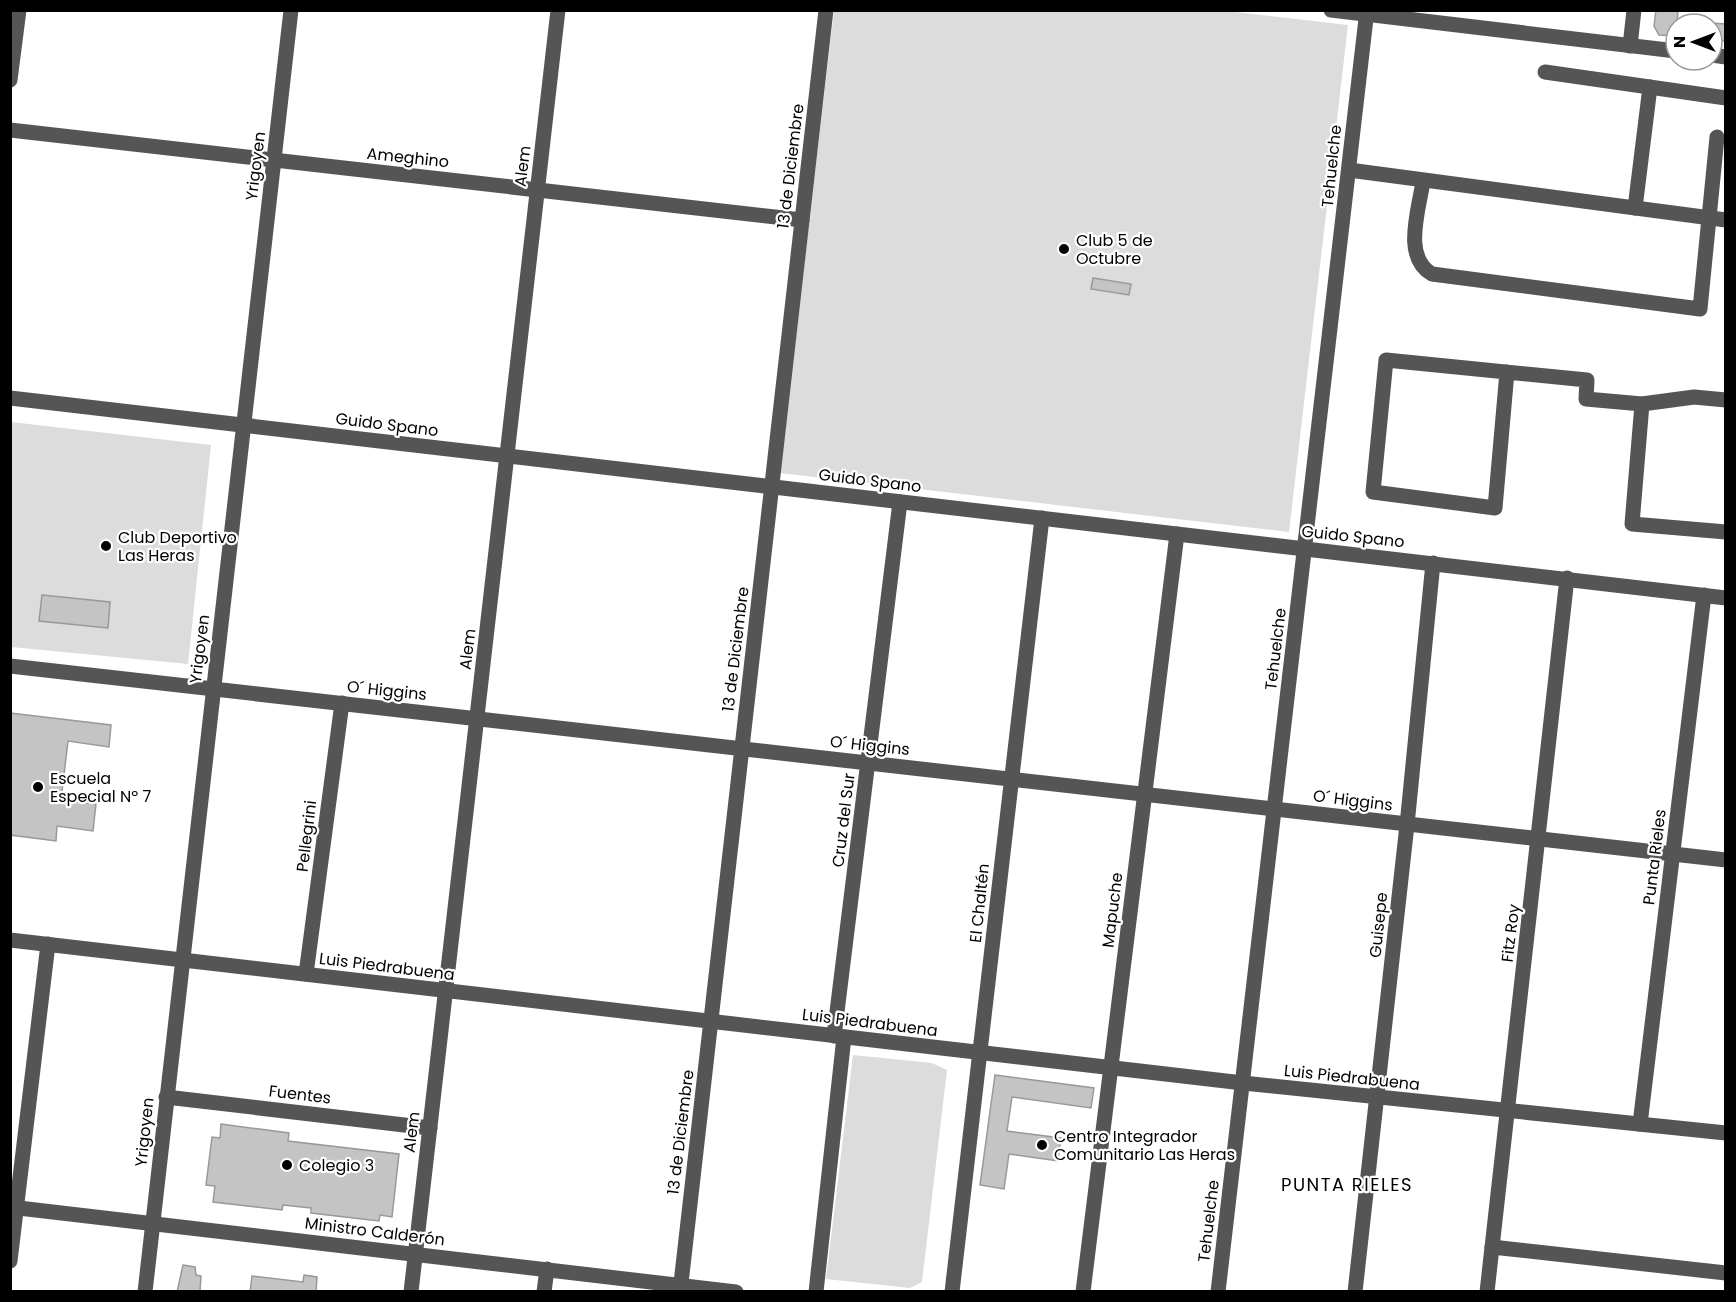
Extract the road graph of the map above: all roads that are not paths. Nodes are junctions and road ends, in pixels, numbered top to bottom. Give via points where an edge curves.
1 (19, 10) edge
2 (291, 10) edge
3 (558, 10) edge
4 (826, 10) edge
5 (1331, 10) edge
6 (1634, 10) edge
7 (1367, 13) edge
8 (1630, 46) junction
9 (1664, 50) edge
10 (1545, 72) dead end
11 (10, 80) edge
12 (1650, 87) junction
13 (1725, 98) edge
14 (10, 130) edge
15 (1717, 137) dead end
16 (273, 160) junction
17 (1349, 170) junction
18 (1423, 181) junction
19 (538, 190) junction
20 (1635, 208) junction
21 (1708, 218) junction
22 (802, 220) junction
23 (1725, 220) edge
24 (1507, 372) junction
25 (10, 398) edge
26 (1725, 400) edge
27 (1642, 404) junction
28 (243, 425) junction
29 (507, 456) junction
30 (772, 487) junction
31 (900, 502) junction
32 (1042, 518) junction
33 (1725, 532) edge
34 (1177, 534) junction
35 (1306, 549) junction
36 (1433, 563) junction
37 (1567, 578) junction
38 (1704, 595) junction
39 (1725, 598) edge
40 (10, 666) edge
41 (213, 688) junction
42 (342, 703) junction
43 (477, 718) junction
44 (742, 748) junction
45 (868, 762) junction
46 (1011, 778) junction
47 (1145, 794) junction
48 (1274, 808) junction
49 (1407, 825) junction
50 (1539, 840) junction
51 (1672, 855) junction
52 (1725, 860) edge
53 (10, 940) edge
54 (48, 944) junction
55 (182, 960) junction
56 (306, 974) junction
57 (445, 990) junction
58 (711, 1022) junction
59 (839, 1037) junction
60 (980, 1053) junction
61 (1111, 1067) junction
62 (1243, 1083) junction
63 (166, 1097) junction
64 (1377, 1097) junction
65 (1508, 1112) junction
66 (1640, 1124) junction
67 (430, 1128) junction
68 (1725, 1133) edge
69 (14, 1207) edge
70 (152, 1224) junction
71 (1492, 1247) junction
72 (415, 1254) junction
73 (10, 1261) edge
74 (547, 1269) junction
75 (1725, 1273) edge
76 (680, 1288) edge
77 (145, 1292) edge
78 (411, 1292) edge
79 (544, 1292) edge
80 (736, 1292) edge
81 (816, 1292) edge
82 (952, 1292) edge
83 (1083, 1292) edge
84 (1218, 1292) edge
85 (1354, 1292) edge
86 (1487, 1292) edge

1 - 11 street
2 - 16 street, Yrigoyen
3 - 19 street, Alem
4 - 22 street, 13 de Diciembre
5 - 7 street
6 - 8 street
7 - 8 street
7 - 17 street, Tehuelche
8 - 9 street
10 - 12 street
12 - 13 street
12 - 20 street
14 - 16 street, Ameghino
15 - 21 street
16 - 19 street, Ameghino
16 - 28 street, Yrigoyen
17 - 18 street
17 - 35 street, Tehuelche
18 - 20 street
18 - 21 street via 1413,250 1421,268 1432,274 1700,309
19 - 22 street, Ameghino
19 - 29 street, Alem
20 - 21 street
21 - 23 street
22 - 30 street, 13 de Diciembre
24 - 24 street via 1495,508 1373,492 1386,360
24 - 27 street via 1587,380 1586,399
25 - 28 street, Guido Spano
26 - 27 street via 1694,397
27 - 33 street via 1632,524
28 - 29 street, Guido Spano
28 - 41 street, Yrigoyen
29 - 30 street, Guido Spano
29 - 43 street, Alem
30 - 31 street, Guido Spano
30 - 44 street, 13 de Diciembre
31 - 32 street, Guido Spano
31 - 45 street, Cruz del Sur
32 - 34 street, Guido Spano
32 - 46 street, El Chaltén
34 - 35 street, Guido Spano
34 - 47 street, Mapuche
35 - 36 street, Guido Spano
35 - 48 street, Tehuelche
36 - 37 street, Guido Spano
36 - 49 street, Guisepe
37 - 38 street, Guido Spano
37 - 50 street, Fitz Roy
38 - 39 street, Guido Spano
38 - 51 street, Punta Rieles
40 - 41 street, O´ Higgins
41 - 42 street, O´ Higgins
41 - 55 street, Yrigoyen
42 - 43 street, O´ Higgins
42 - 56 street, Pellegrini
43 - 44 street, O´ Higgins
43 - 57 street, Alem
44 - 45 street, O´ Higgins
44 - 58 street, 13 de Diciembre
45 - 46 street, O´ Higgins
45 - 59 street, Cruz del Sur
46 - 47 street, O´ Higgins
46 - 60 street, El Chaltén
47 - 48 street, O´ Higgins
47 - 61 street, Mapuche
48 - 49 street, O´ Higgins
48 - 62 street, Tehuelche
49 - 50 street, O´ Higgins
49 - 64 street, Guisepe
50 - 51 street, O´ Higgins
50 - 65 street, Fitz Roy
51 - 52 street, O´ Higgins
51 - 66 street, Punta Rieles
53 - 54 street, Luis Piedrabuena
54 - 55 street, Luis Piedrabuena
54 - 69 street
55 - 56 street, Luis Piedrabuena
55 - 63 street, Yrigoyen
56 - 57 street, Luis Piedrabuena
57 - 58 street, Luis Piedrabuena
57 - 67 street, Alem
58 - 59 street, Luis Piedrabuena
58 - 76 street, 13 de Diciembre
59 - 60 street, Luis Piedrabuena
59 - 81 street, Cruz del Sur
60 - 61 street, Luis Piedrabuena
60 - 82 street, El Chaltén
61 - 62 street, Luis Piedrabuena
61 - 83 street, Mapuche
62 - 64 street, Luis Piedrabuena
62 - 84 street, Tehuelche
63 - 67 street, Fuentes
63 - 70 street, Yrigoyen
64 - 65 street, Luis Piedrabuena
64 - 85 street, Guisepe
65 - 66 street, Luis Piedrabuena
65 - 71 street, Fitz Roy
66 - 68 street, Luis Piedrabuena
67 - 72 street, Alem
69 - 70 street, Ministro Calderón
69 - 73 street
70 - 72 street, Ministro Calderón
70 - 77 street, Yrigoyen
71 - 75 street
71 - 86 street, Fitz Roy
72 - 74 street, Ministro Calderón
72 - 78 street, Alem
74 - 76 street, Ministro Calderón
74 - 79 street
76 - 80 street, Ministro Calderón

